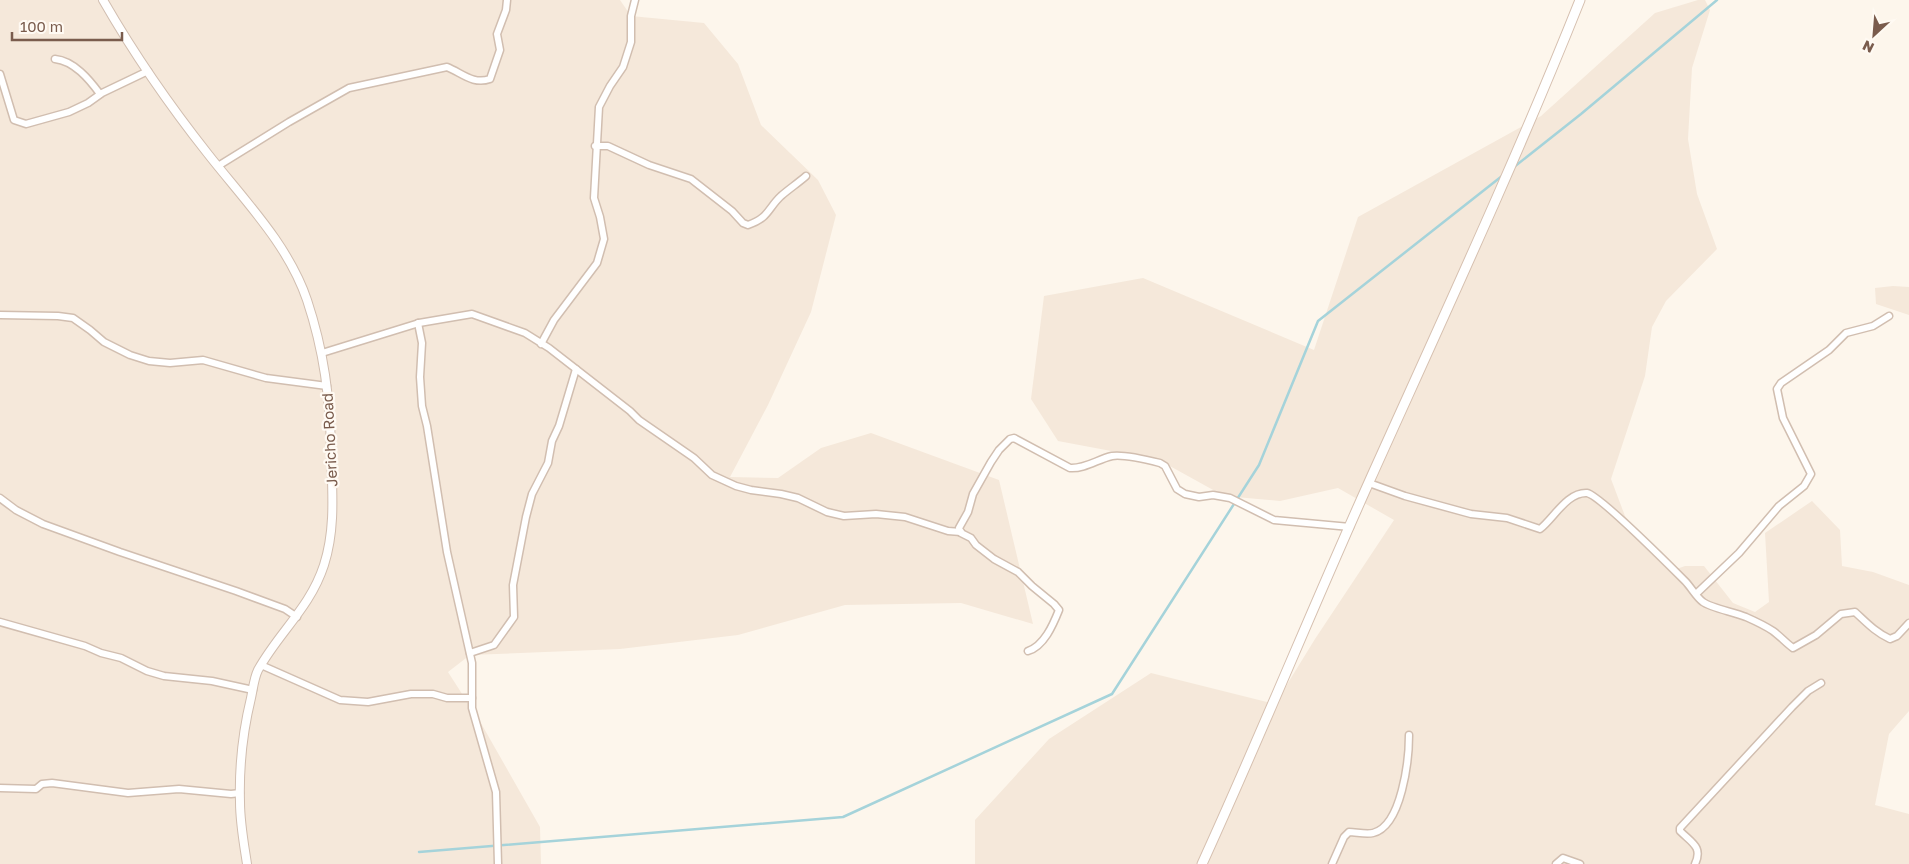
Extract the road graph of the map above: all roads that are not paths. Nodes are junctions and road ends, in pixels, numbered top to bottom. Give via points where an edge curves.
1 (103, 0) edge
2 (507, 0) edge
3 (635, 0) edge
4 (1580, 0) edge
5 (55, 60) dead end
6 (148, 71) junction
7 (0, 74) edge
8 (100, 94) junction
9 (596, 146) junction
10 (218, 166) junction
11 (806, 176) dead end
12 (0, 315) edge
13 (1889, 316) dead end
14 (418, 323) junction
15 (542, 344) junction
16 (322, 353) junction
17 (576, 369) junction
18 (327, 386) junction
19 (1369, 483) junction
20 (0, 498) edge
21 (1350, 527) junction
22 (961, 532) junction
23 (1696, 594) junction
24 (297, 617) junction
25 (0, 622) edge
26 (1909, 623) edge
27 (1028, 651) dead end
28 (470, 653) junction
29 (261, 665) junction
30 (1821, 683) dead end
31 (253, 690) junction
32 (472, 698) junction
33 (1409, 735) dead end
34 (0, 788) edge
35 (240, 793) junction
36 (247, 864) edge
37 (498, 864) edge
38 (1202, 864) edge
39 (1332, 864) edge
40 (1556, 864) edge
41 (1580, 864) edge
42 (1695, 864) edge

1 - 6 street, Jericho Road
2 - 10 street via 497,34 500,50 490,79 483,82 468,79 446,67 348,88
3 - 9 street via 623,67 599,107
4 - 19 main road via 1469,262
5 - 8 street via 66,60
6 - 8 street
6 - 10 street, Jericho Road
7 - 8 street via 10,112 20,123 70,112
9 - 11 street via 608,146 649,165 691,179 748,225 770,212 780,197
9 - 15 street via 594,198 604,239 597,263 554,320
10 - 16 street, Jericho Road via 274,237 291,266 306,299
12 - 18 street via 73,318 104,342 150,361 203,360 266,378
13 - 23 street via 1873,326 1846,333 1829,350 1781,383 1777,390 1783,418 1811,474 1804,486 1779,506 1739,553
14 - 15 street via 472,314 526,333
14 - 16 street
14 - 28 street via 422,343 422,406 447,552
15 - 17 street
16 - 18 street, Jericho Road
17 - 22 street via 712,475 736,486 798,498 844,516 876,514 905,517
17 - 28 street via 548,463 532,494 526,517 513,584 514,617 494,645
18 - 24 street, Jericho Road via 332,515 327,554 318,583
19 - 21 main road
19 - 23 street via 1471,514 1508,518 1540,529 1571,497 1580,493 1590,494 1647,543
20 - 24 street via 43,524 236,590
21 - 22 street via 1274,520 1230,498 1185,494 1178,490 1160,462 1116,455 1070,468 1014,438 999,450 973,494 959,528
21 - 38 main road
22 - 27 street via 994,559 1018,572 1059,610 1046,636 1036,649
23 - 26 street via 1703,602 1762,624 1793,648 1816,635 1841,614 1855,612 1864,623 1890,639
24 - 29 street, Jericho Road
25 - 31 street via 85,646 164,676 212,681
28 - 32 street
29 - 31 street, Jericho Road via 256,672
29 - 32 street via 340,700 368,702 419,694
30 - 42 street via 1792,707 1680,828 1698,849
31 - 35 street, Jericho Road
32 - 37 street via 496,792
33 - 39 street via 1409,756 1398,808 1383,827 1373,833 1349,832 1344,836
34 - 35 street via 36,789 42,784 52,783 128,793 179,789
35 - 36 street, Jericho Road
40 - 41 street via 1563,858

